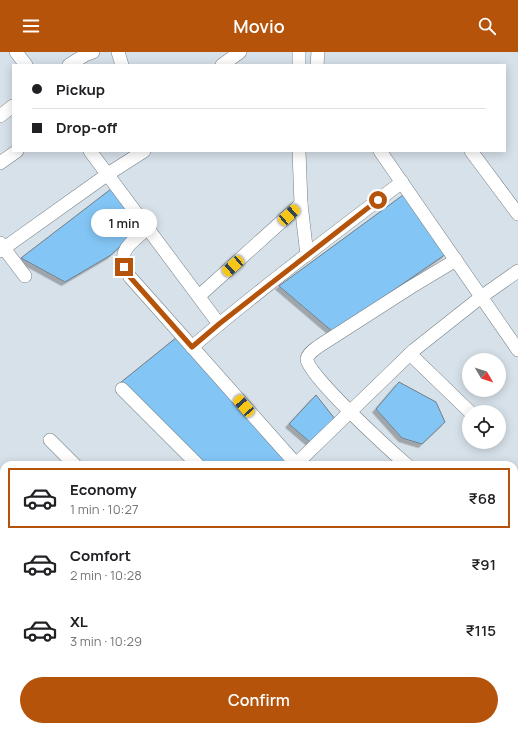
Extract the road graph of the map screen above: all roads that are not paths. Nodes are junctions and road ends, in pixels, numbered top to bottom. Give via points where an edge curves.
1 (16, 52) edge
2 (93, 52) edge
3 (118, 52) edge
4 (240, 52) edge
5 (300, 52) edge
6 (318, 52) edge
7 (25, 64) edge
8 (71, 64) edge
9 (122, 64) edge
10 (223, 64) edge
11 (299, 64) edge
12 (317, 64) edge
13 (12, 107) edge
14 (0, 116) edge
15 (16, 152) edge
16 (91, 152) edge
17 (142, 152) edge
18 (299, 152) edge
19 (381, 152) edge
20 (472, 152) edge
21 (0, 163) edge
22 (108, 174) junction
23 (402, 182) junction
24 (301, 204) junction
25 (518, 214) edge
26 (148, 228) junction
27 (1, 247) edge
28 (307, 255) junction
29 (456, 260) junction
30 (518, 271) edge
31 (25, 276) dead end
32 (199, 296) junction
33 (481, 297) junction
34 (219, 324) junction
35 (192, 347) junction
36 (518, 350) edge
37 (410, 354) junction
38 (122, 389) dead end
39 (463, 405) edge
40 (350, 412) junction
41 (50, 440) dead end
42 (71, 461) edge
43 (194, 461) edge
44 (292, 461) edge
45 (300, 461) edge
46 (403, 461) edge

1 - 7 street
2 - 8 street
3 - 9 street
4 - 10 street
5 - 11 street
6 - 12 street
13 - 14 street
15 - 21 street
16 - 22 street
17 - 22 street
18 - 24 street
19 - 23 street
20 - 25 street
22 - 26 street
22 - 27 street
23 - 28 street
23 - 29 street
24 - 28 street
24 - 32 street
26 - 32 street
26 - 35 street via 125,249 122,258 124,267
27 - 31 street
28 - 34 street
29 - 33 street
29 - 40 street via 311,352 307,360 311,369
30 - 33 street
32 - 34 street
33 - 36 street
33 - 37 street
34 - 35 street
35 - 44 street
37 - 39 street
37 - 40 street
38 - 43 street
40 - 45 street
40 - 46 street
41 - 42 street

